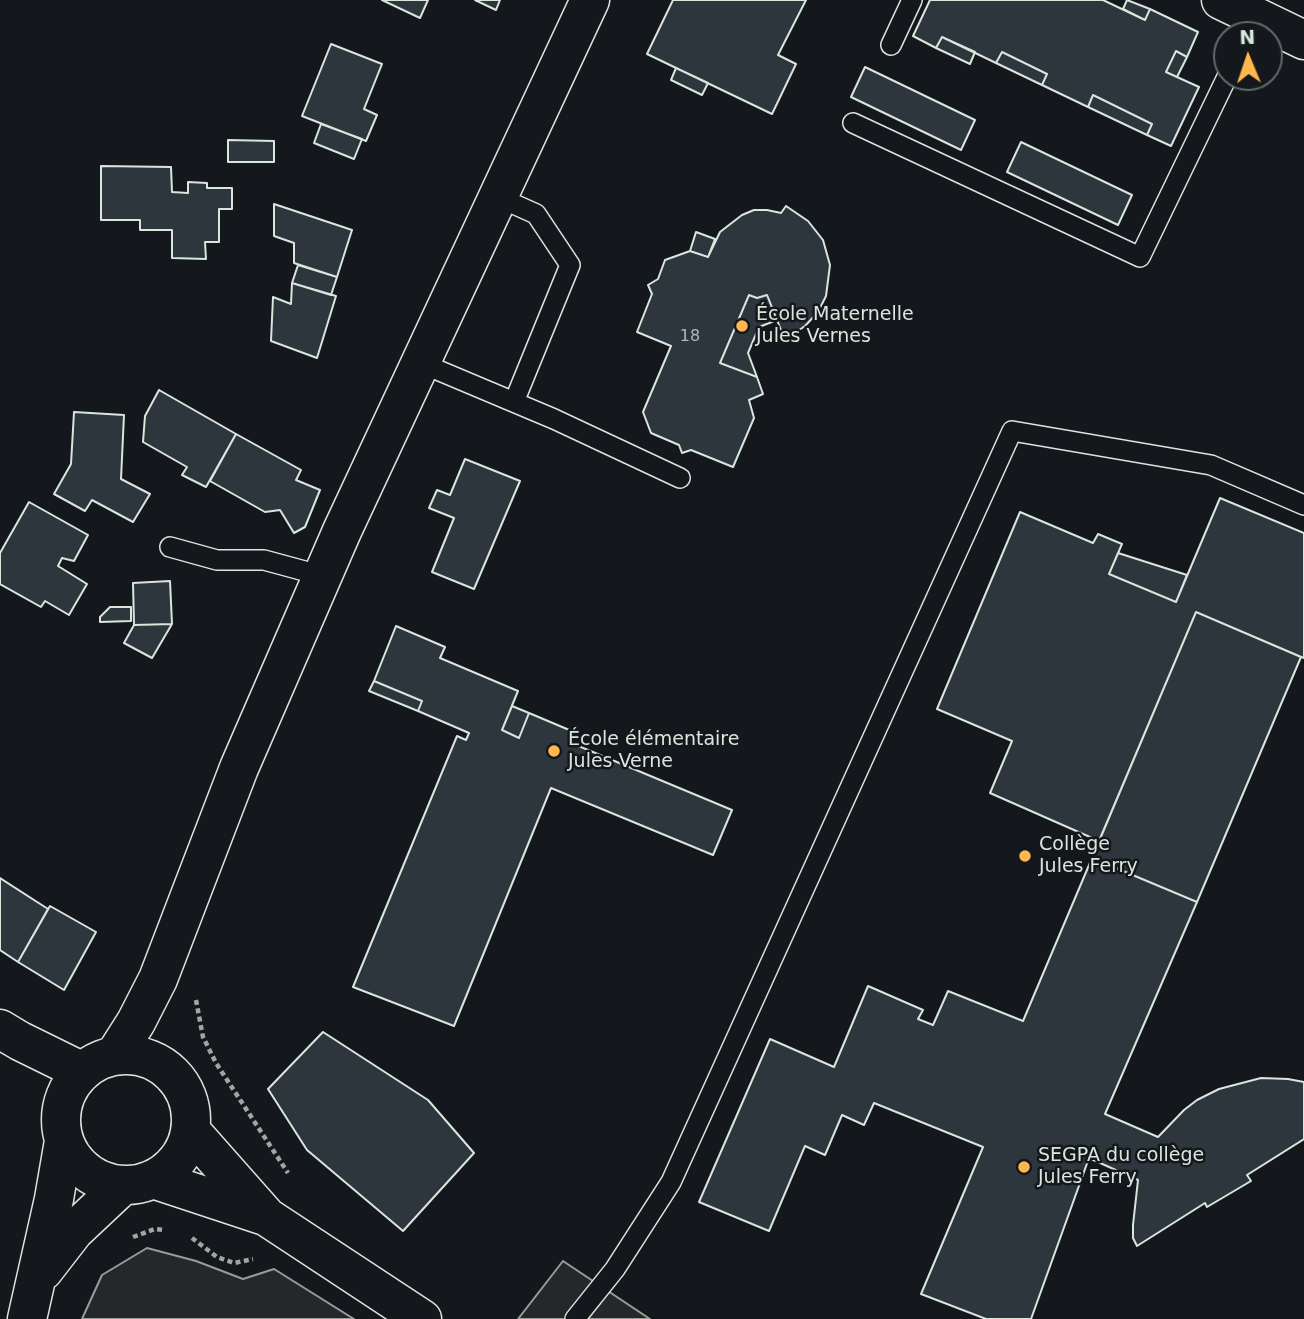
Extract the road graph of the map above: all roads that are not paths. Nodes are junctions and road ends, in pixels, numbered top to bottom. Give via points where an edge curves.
1 (590, 0) edge
2 (912, 0) edge
3 (1221, 0) edge
4 (1246, 21) edge
5 (1283, 34) edge
6 (1304, 40) edge
7 (891, 45) dead end
8 (1220, 91) edge
9 (853, 123) dead end
10 (498, 197) junction
11 (421, 363) junction
12 (514, 402) junction
13 (680, 478) dead end
14 (1304, 505) edge
15 (170, 547) dead end
16 (323, 576) junction
17 (158, 979) junction
18 (0, 1029) edge
19 (98, 1063) junction
20 (167, 1068) junction
21 (191, 1131) junction
22 (64, 1141) junction
23 (138, 1182) junction
24 (276, 1223) junction
25 (36, 1281) junction
26 (27, 1319) edge
27 (422, 1319) edge
28 (575, 1319) edge

1 - 10 main road
2 - 7 lane
3 - 4 main road
5 - 6 main road
8 - 9 lane via 1140,257
10 - 11 main road
10 - 12 lane via 536,214 570,265
11 - 12 lane
11 - 16 main road
12 - 13 lane
14 - 28 lane via 1211,466 1012,431 671,1182 615,1269
15 - 16 lane via 217,560 264,560
16 - 17 main road via 239,768
17 - 19 main road via 136,1021
17 - 20 main road
18 - 19 main road via 20,1041
19 - 20 main road via 142,1056
19 - 22 main road via 68,1090 60,1121
20 - 21 main road via 186,1094
21 - 23 main road via 184,1151 164,1173
21 - 24 main road
22 - 23 main road via 86,1171 106,1182
22 - 25 main road
23 - 24 main road
23 - 25 main road via 74,1231
24 - 27 main road
25 - 26 main road

